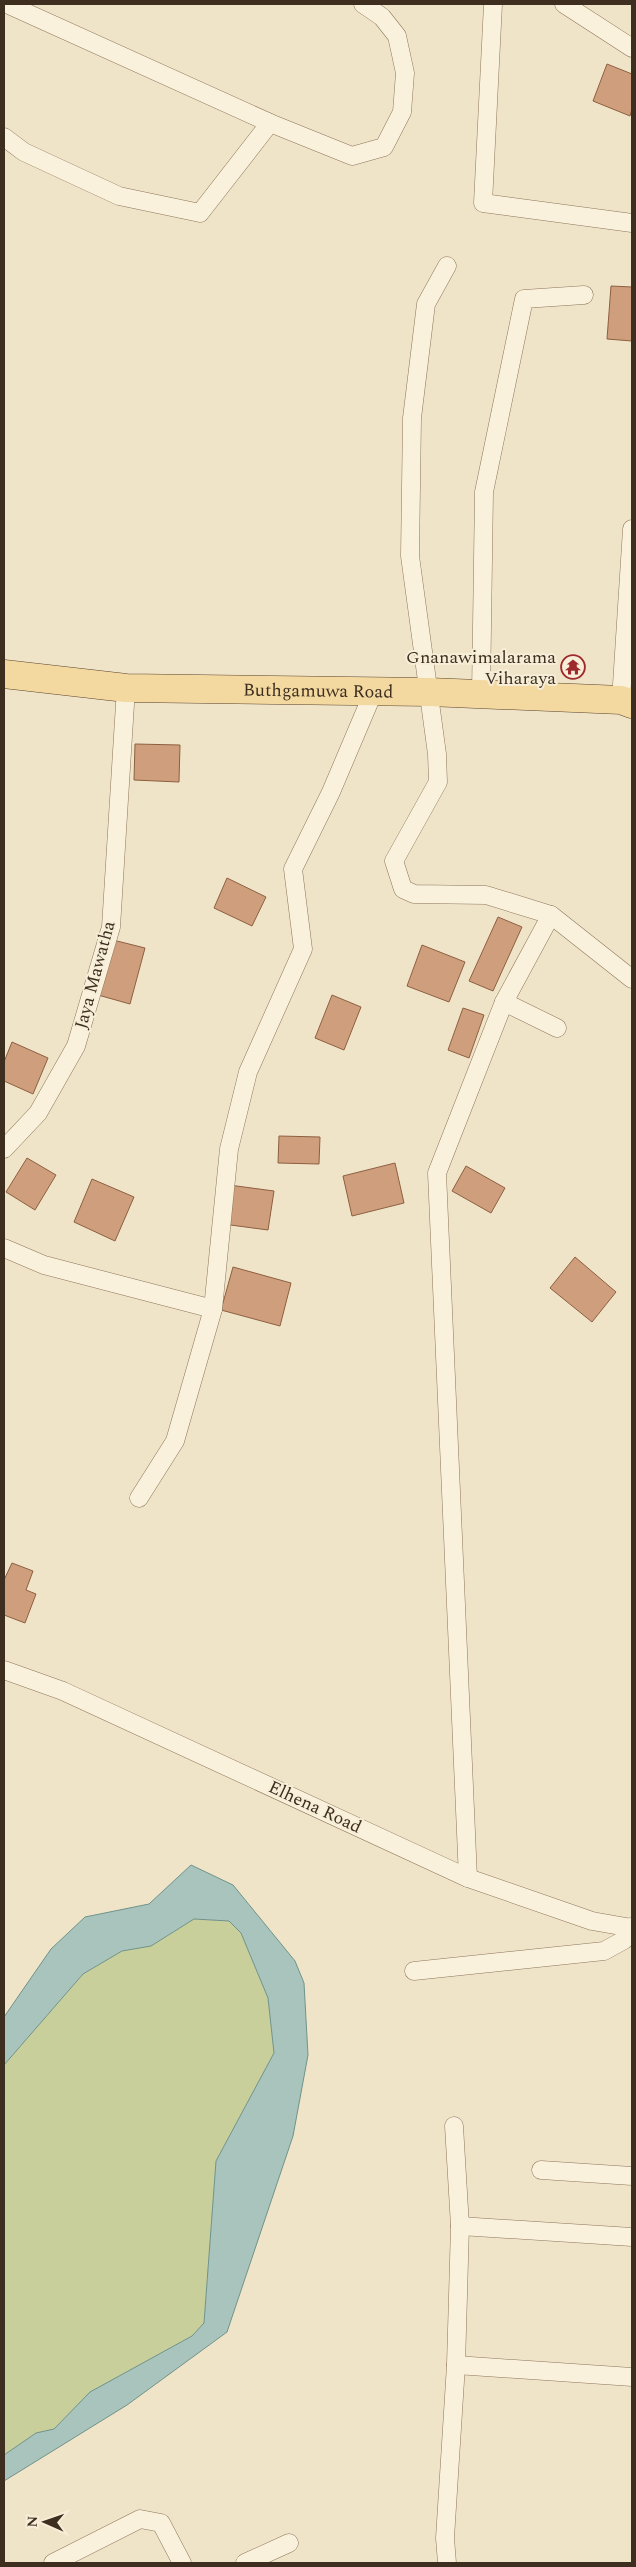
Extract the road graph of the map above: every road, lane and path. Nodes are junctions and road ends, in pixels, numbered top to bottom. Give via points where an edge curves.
1 (7, 4) edge
2 (362, 4) edge
3 (493, 4) edge
4 (564, 4) edge
5 (632, 48) edge
6 (270, 123) junction
7 (4, 137) edge
8 (632, 223) edge
9 (447, 266) dead end
10 (584, 295) dead end
11 (632, 529) edge
12 (4, 674) edge
13 (126, 688) junction
14 (429, 692) junction
15 (373, 693) junction
16 (481, 694) junction
17 (627, 702) edge
18 (551, 915) junction
19 (632, 978) edge
20 (504, 1002) junction
21 (557, 1028) dead end
22 (4, 1149) edge
23 (4, 1248) edge
24 (213, 1309) junction
25 (139, 1498) dead end
26 (4, 1670) edge
27 (468, 1878) junction
28 (632, 1927) edge
29 (414, 1970) dead end
30 (454, 2126) dead end
31 (541, 2170) dead end
32 (632, 2176) edge
33 (460, 2226) junction
34 (632, 2237) edge
35 (456, 2365) junction
36 (632, 2377) edge
37 (289, 2543) dead end
38 (53, 2563) edge
39 (182, 2563) edge
40 (245, 2563) edge
41 (447, 2563) edge

1 - 6 street
2 - 6 street via 382,17 397,36 405,74 402,112 384,147 352,156
3 - 8 street via 483,203
4 - 5 street
6 - 7 street via 200,213 119,196 24,152
9 - 14 street via 426,304 412,418 410,556
10 - 16 street via 524,299 484,492
11 - 17 street
12 - 13 main road, Buthgamuwa Road
13 - 15 main road, Buthgamuwa Road
13 - 22 street, Jaya Mawatha via 111,927 76,1046 38,1113
14 - 15 main road, Buthgamuwa Road
14 - 16 main road, Buthgamuwa Road
14 - 18 street via 438,782 394,861 403,889 414,894 486,895
15 - 24 street via 294,869 303,949 248,1072 229,1149
16 - 17 main road, Buthgamuwa Road
18 - 19 street
18 - 20 street
20 - 21 street
20 - 27 street via 437,1173
23 - 24 street via 44,1265
24 - 25 street via 174,1441
26 - 27 street, Elhena Road via 63,1692
27 - 28 street, Elhena Road via 592,1921
28 - 29 street via 624,1940 604,1951
30 - 33 street
31 - 32 street
33 - 34 street
33 - 35 street
35 - 36 street
35 - 41 street via 445,2538
37 - 40 street
38 - 39 street via 140,2519 161,2523

